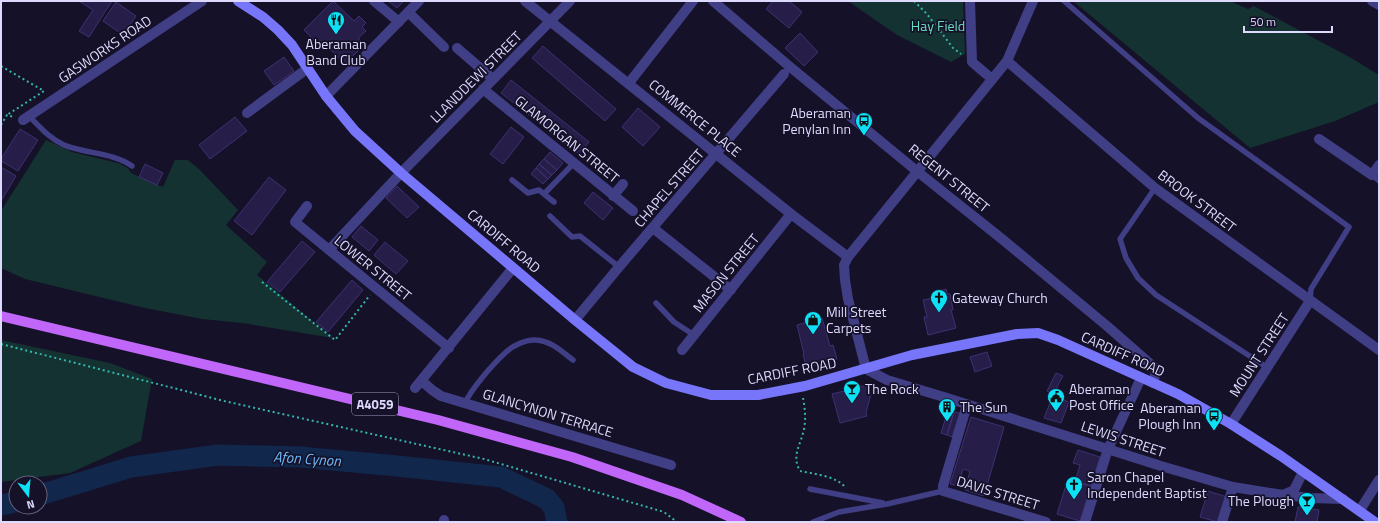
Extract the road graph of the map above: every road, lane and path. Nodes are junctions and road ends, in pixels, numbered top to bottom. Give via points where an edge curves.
1 (202, 1) edge
2 (238, 1) edge
3 (374, 1) edge
4 (418, 1) edge
5 (526, 1) edge
6 (570, 1) edge
7 (693, 1) edge
8 (712, 1) edge
9 (914, 1) edge
10 (970, 1) edge
11 (1033, 1) edge
12 (1064, 1) edge
13 (1372, 1) edge
14 (1379, 5) edge
15 (408, 12) junction
16 (399, 22) junction
17 (551, 22) junction
18 (444, 47) dead end
19 (457, 48) dead end
20 (1007, 61) junction
21 (972, 62) junction
22 (1, 66) edge
23 (308, 68) junction
24 (784, 74) dead end
25 (493, 79) junction
26 (992, 79) junction
27 (629, 83) junction
28 (483, 89) junction
29 (326, 96) junction
30 (247, 113) dead end
31 (7, 115) junction
32 (26, 118) junction
33 (1, 125) edge
34 (1319, 138) dead end
35 (717, 153) junction
36 (573, 164) junction
37 (1379, 164) edge
38 (132, 166) dead end
39 (918, 172) junction
40 (401, 173) junction
41 (1376, 178) edge
42 (512, 180) dead end
43 (623, 184) dead end
44 (1155, 188) junction
45 (544, 194) junction
46 (613, 196) junction
47 (554, 202) dead end
48 (307, 206) dead end
49 (633, 211) dead end
50 (791, 214) junction
51 (550, 216) dead end
52 (653, 228) junction
53 (329, 250) junction
54 (848, 256) junction
55 (619, 267) junction
56 (514, 268) junction
57 (262, 282) dead end
58 (375, 288) junction
59 (731, 290) junction
60 (1310, 301) junction
61 (656, 303) dead end
62 (1, 316) edge
63 (575, 320) junction
64 (694, 335) junction
65 (1, 344) edge
66 (449, 348) junction
67 (682, 350) dead end
68 (1379, 350) edge
69 (573, 360) dead end
70 (1268, 368) junction
71 (866, 369) junction
72 (1141, 378) junction
73 (1153, 383) junction
74 (801, 387) junction
75 (465, 403) junction
76 (967, 405) junction
77 (1231, 424) junction
78 (1108, 449) junction
79 (671, 465) dead end
80 (1304, 472) junction
81 (1379, 480) edge
82 (1233, 487) junction
83 (810, 489) dead end
84 (943, 491) junction
85 (1283, 495) junction
86 (850, 496) junction
87 (1343, 499) junction
88 (887, 504) junction
89 (1360, 510) junction
90 (677, 522) edge
91 (741, 522) edge
92 (813, 522) edge
93 (1046, 522) edge
94 (1085, 522) edge
95 (1222, 522) edge
96 (1375, 522) edge

1 - 32 street, GASWORKS ROAD
2 - 23 main road, CARDIFF ROAD via 278,30
3 - 16 street
4 - 15 street
5 - 17 street, COMMERCE PLACE
6 - 17 street, LLANDDEWI STREET
7 - 27 street
8 - 39 street, REGENT STREET
9 - 21 path via 953,48
10 - 21 street
11 - 20 street
12 - 60 lane via 1198,118 1349,227 1311,289
13 - 14 street
15 - 16 street
15 - 18 street
16 - 29 street
17 - 25 street, LLANDDEWI STREET
17 - 27 street, COMMERCE PLACE
19 - 25 street
20 - 26 street
20 - 44 street, BROOK STREET
21 - 26 street
22 - 31 path via 44,91
23 - 29 main road, CARDIFF ROAD
23 - 30 street
24 - 35 street, CHAPEL STREET
25 - 28 street, LLANDDEWI STREET
26 - 39 street
27 - 35 street, COMMERCE PLACE
28 - 36 street, GLAMORGAN STREET
28 - 40 street, LLANDDEWI STREET
29 - 40 main road, CARDIFF ROAD via 355,131
31 - 32 path
31 - 33 path
32 - 38 lane via 64,145 123,160
34 - 41 street
35 - 50 street, COMMERCE PLACE
35 - 52 street, CHAPEL STREET
36 - 45 lane
36 - 46 street, GLAMORGAN STREET
37 - 41 street
39 - 54 street
39 - 73 street, REGENT STREET via 1009,244 1155,368
40 - 53 street, LLANDDEWI STREET
40 - 56 main road, CARDIFF ROAD
42 - 45 lane via 528,193 539,190
43 - 46 street
44 - 60 street, BROOK STREET
44 - 70 lane via 1120,239 1126,258 1138,278 1156,295
45 - 47 lane
46 - 49 street, GLAMORGAN STREET
48 - 53 street, LOWER STREET via 295,222
50 - 54 street, COMMERCE PLACE
50 - 59 street, MASON STREET
51 - 55 lane via 572,237 580,236
52 - 55 street, CHAPEL STREET
52 - 59 street
53 - 58 street, LOWER STREET
54 - 71 street via 844,265 848,299
55 - 63 street, CHAPEL STREET
56 - 63 main road, CARDIFF ROAD
56 - 66 street
57 - 58 path via 335,340
58 - 66 street, LOWER STREET
59 - 64 street, MASON STREET
60 - 68 street, BROOK STREET
60 - 70 street, MOUNT STREET
61 - 64 lane via 674,322
62 - 91 main road, A4059 via 431,418 572,457 682,495
63 - 74 main road, CARDIFF ROAD via 633,367 666,383 711,395 758,395
64 - 67 street, MASON STREET
65 - 90 path via 224,401 484,459 664,512
66 - 75 street, GLANCYNON TERRACE via 418,384 441,396
69 - 75 lane via 547,342 523,342 506,352
70 - 77 street, MOUNT STREET
71 - 72 main road, CARDIFF ROAD via 912,356 1017,334 1038,333
71 - 74 main road, CARDIFF ROAD
71 - 76 street, LEWIS STREET via 887,380
72 - 73 main road, CARDIFF ROAD
72 - 78 street
73 - 77 main road, CARDIFF ROAD
74 - 86 path via 805,416 796,464 800,471 842,484
75 - 79 street, GLANCYNON TERRACE
76 - 78 street, LEWIS STREET
76 - 84 street
77 - 80 main road, CARDIFF ROAD
78 - 82 street, LEWIS STREET
78 - 94 street
80 - 85 street via 1294,490
80 - 87 main road, CARDIFF ROAD
81 - 89 street
82 - 85 street, LEWIS STREET
82 - 95 street
83 - 86 lane
84 - 88 lane
84 - 93 street, DAVIS STREET
85 - 87 street, LEWIS STREET
86 - 88 lane
87 - 89 main road, CARDIFF ROAD
88 - 92 lane via 839,512
89 - 96 main road, CARDIFF ROAD

